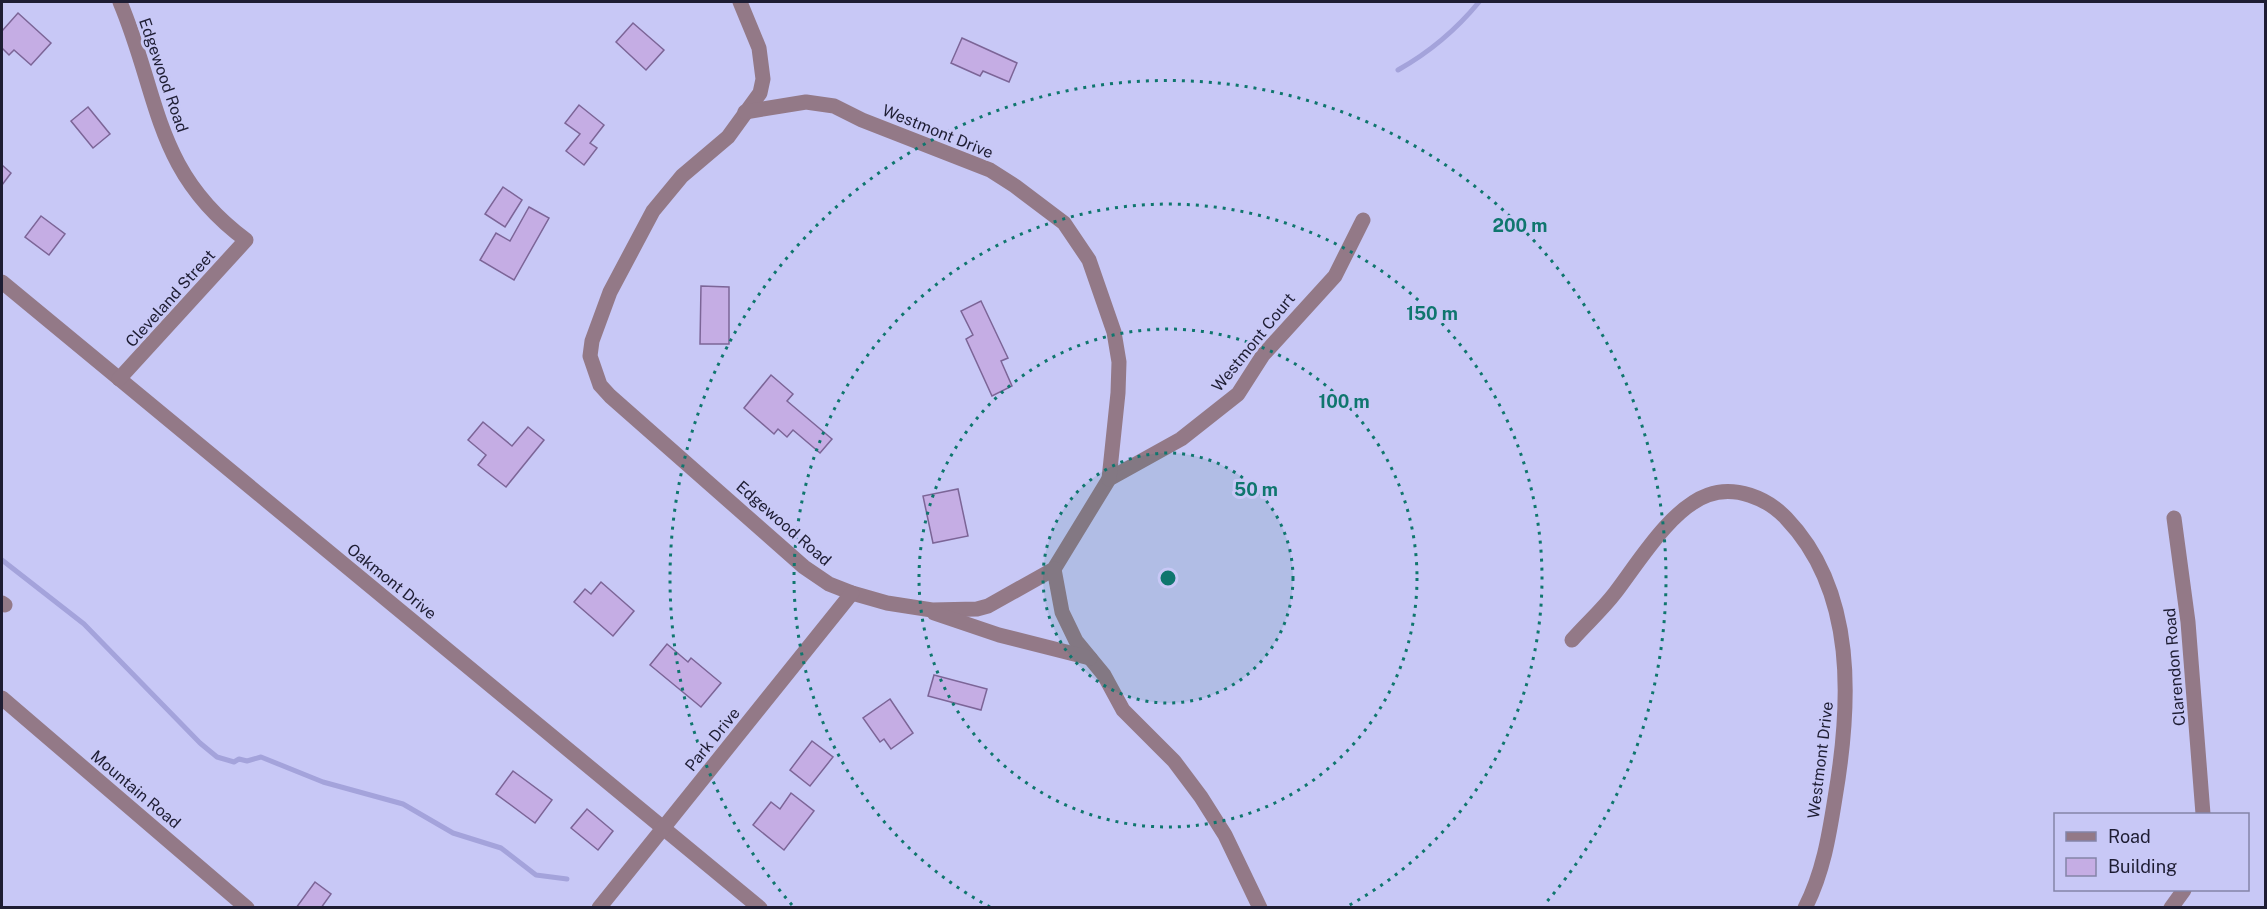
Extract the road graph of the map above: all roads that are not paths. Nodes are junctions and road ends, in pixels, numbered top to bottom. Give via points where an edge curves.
1 (120, 2) edge
2 (740, 2) edge
3 (745, 112) junction
4 (1363, 220) dead end
5 (246, 240) joint
6 (2, 282) edge
7 (119, 379) junction
8 (1109, 479) junction
9 (2174, 518) dead end
10 (1054, 569) junction
11 (852, 593) junction
12 (927, 610) junction
13 (1572, 640) dead end
14 (1090, 658) junction
15 (2, 698) edge
16 (2202, 813) edge
17 (665, 828) junction
18 (2183, 891) edge
19 (247, 908) edge
20 (599, 908) edge
21 (760, 908) edge
22 (1260, 908) edge
23 (1805, 908) edge
24 (2171, 908) edge

1 - 5 street, Edgewood Road via 156,115 174,157 197,196
2 - 3 street via 759,48 763,79 760,93
3 - 8 street, Westmont Drive via 806,102 834,106 990,170 1064,223 1089,260 1114,332 1119,362 1118,393
3 - 11 street, Edgewood Road via 728,137 687,171 653,212 610,292 590,356 594,371 610,396 804,567 829,584
4 - 8 street, Westmont Court via 1335,276 1263,356 1238,394 1181,439
5 - 7 street, Cleveland Street
6 - 7 street, Oakmont Drive
7 - 17 street, Oakmont Drive
8 - 10 street, Westmont Court
9 - 16 street, Clarendon Road via 2188,622
10 - 12 street, Edgewood Road via 988,606
10 - 14 street via 1062,612 1076,641
11 - 12 street, Edgewood Road
11 - 17 street, Park Drive
12 - 14 street via 999,635
13 - 23 street, Westmont Drive via 1614,594 1649,545 1707,495 1721,492 1752,496 1766,501 1789,521 1816,558 1829,585 1843,644 1846,690 1844,735 1828,841
14 - 22 street via 1123,710 1174,760 1201,797 1230,844
15 - 19 street, Mountain Road
17 - 20 street, Park Drive
17 - 21 street, Oakmont Drive
18 - 24 street

